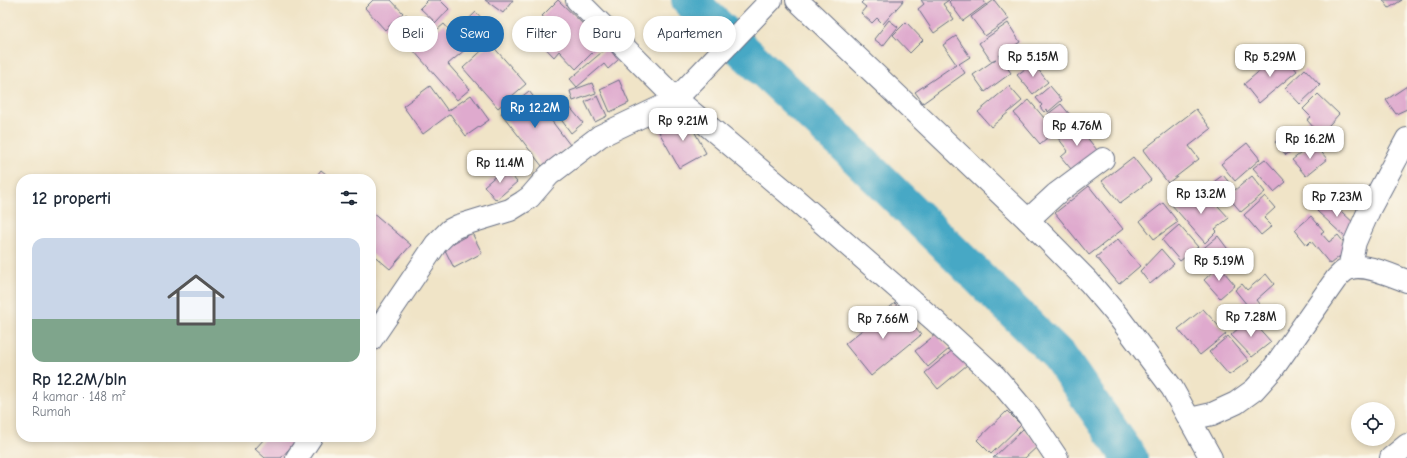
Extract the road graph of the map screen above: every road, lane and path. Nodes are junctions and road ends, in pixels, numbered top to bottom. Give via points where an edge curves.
1 (577, 0) edge
2 (771, 0) edge
3 (797, 0) edge
4 (676, 99) junction
5 (1407, 139) edge
6 (1103, 159) dead end
7 (1028, 220) junction
8 (1349, 268) junction
9 (1407, 281) edge
10 (376, 333) edge
11 (1190, 419) junction
12 (308, 442) edge
13 (1407, 444) edge
14 (1054, 457) edge
15 (297, 458) edge
16 (1211, 458) edge
17 (1390, 458) edge

1 - 4 street
2 - 4 street
3 - 7 street
4 - 10 street via 600,136 550,175 524,202 510,210 450,230 436,244
4 - 14 street via 835,234 995,376 1028,415
5 - 8 street via 1370,208 1355,242
6 - 7 street via 1056,194
7 - 11 street via 1118,315 1172,388
8 - 9 street via 1375,269
8 - 11 street via 1336,279 1272,370 1254,390 1236,403 1212,414
11 - 16 street
12 - 15 street
13 - 17 street

